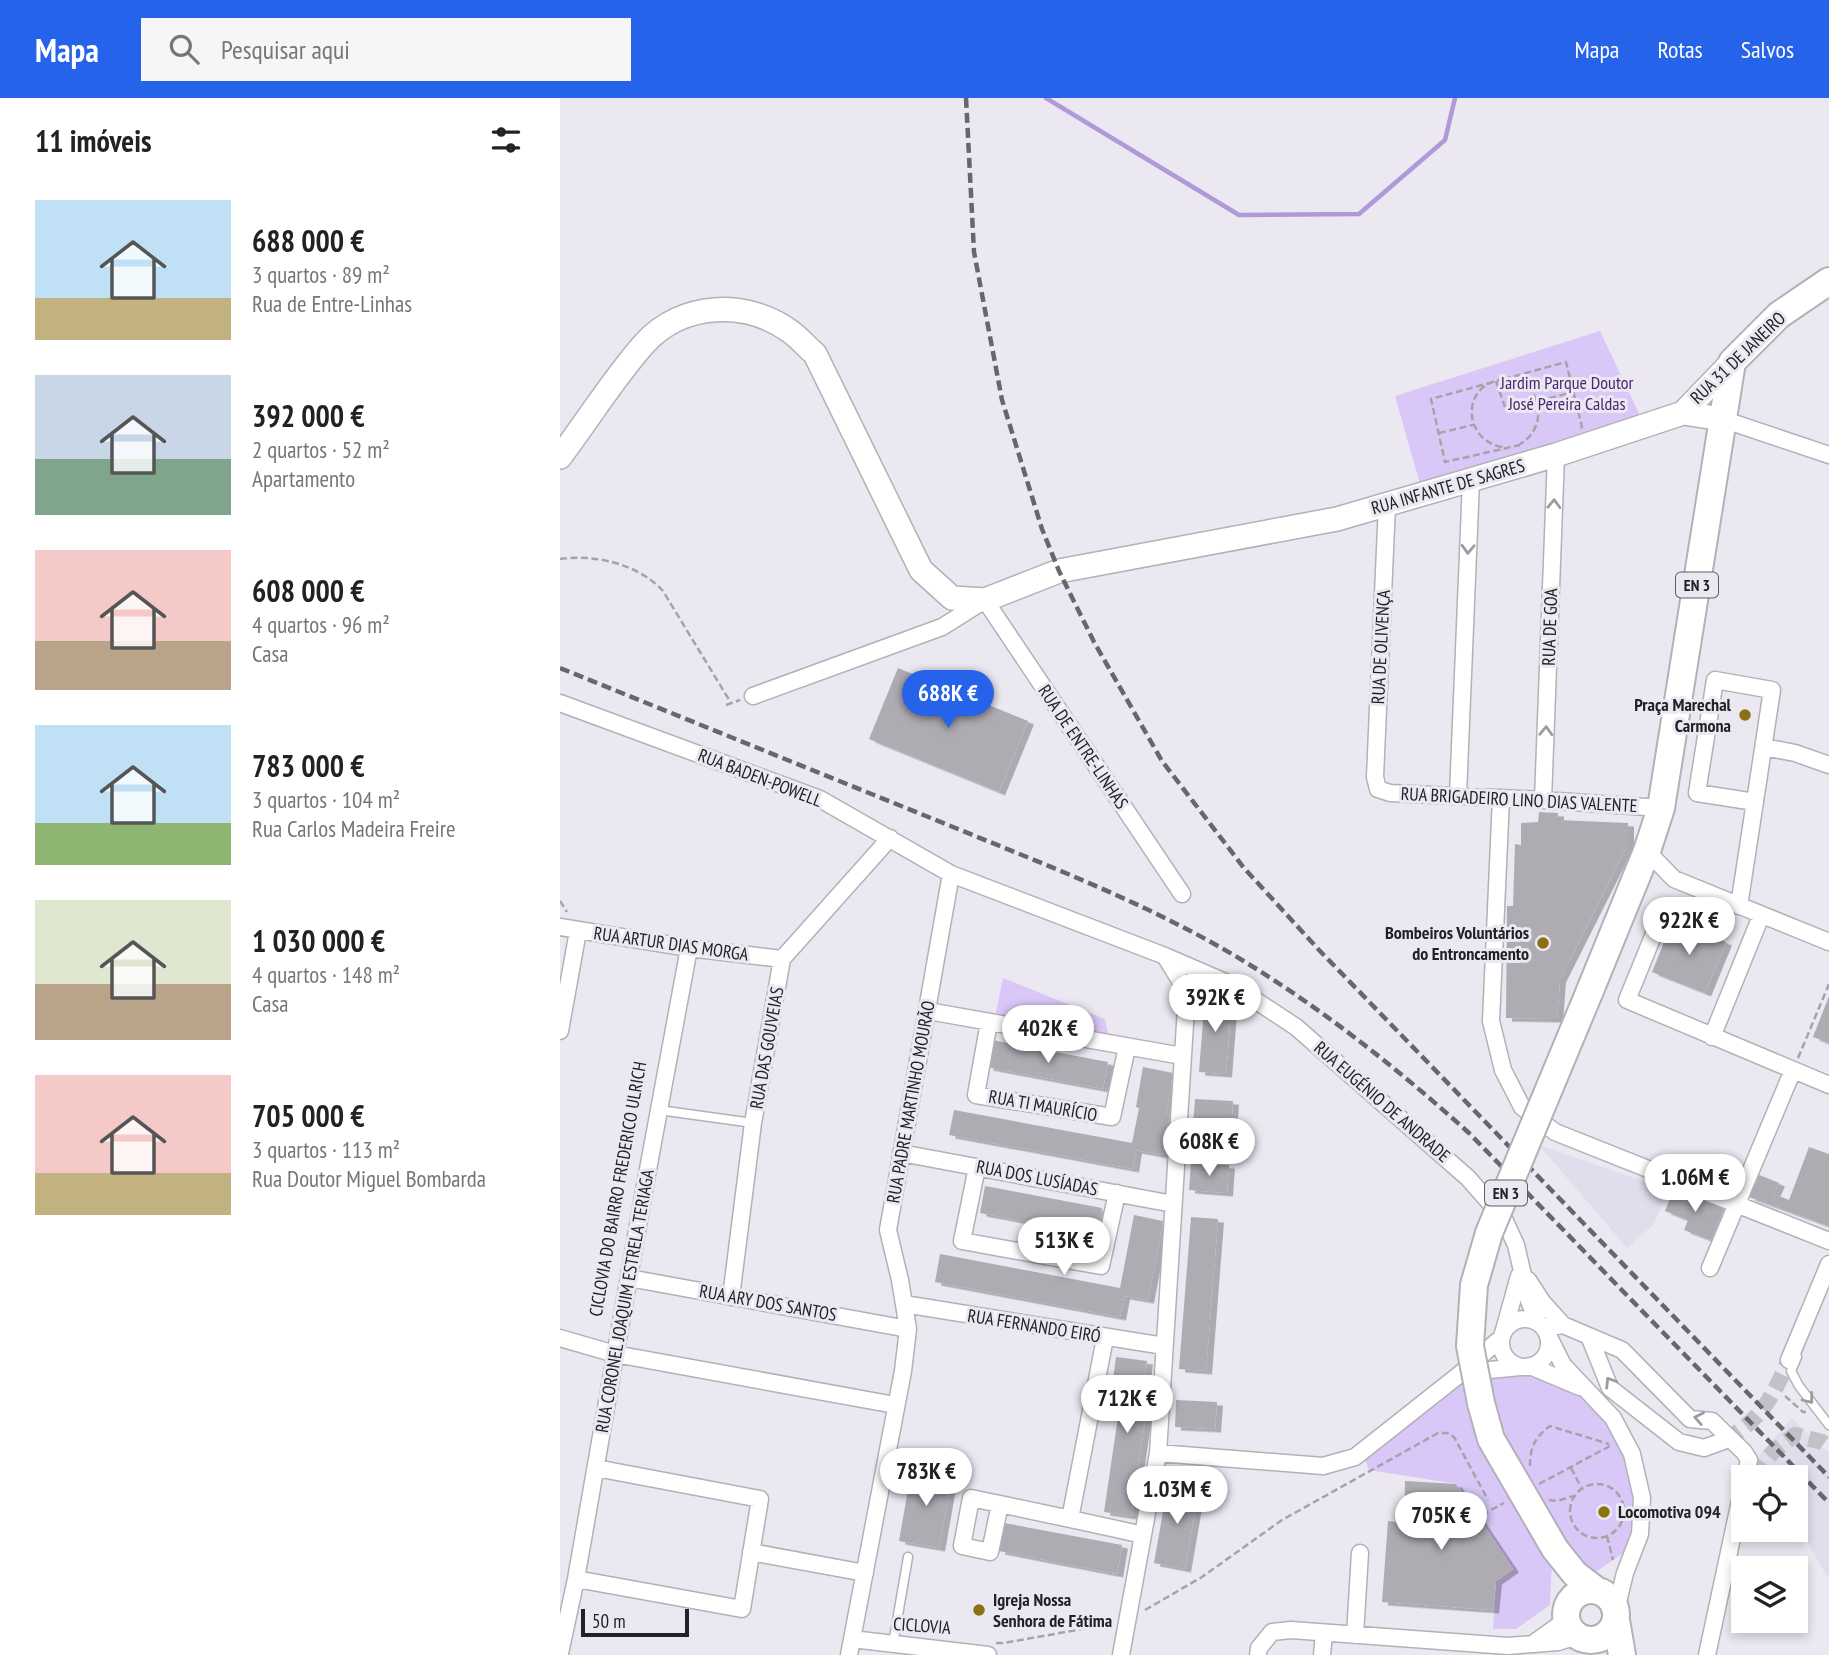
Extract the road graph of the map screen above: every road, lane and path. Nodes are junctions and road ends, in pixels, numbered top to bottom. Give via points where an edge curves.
1 (1829, 281) edge
2 (1732, 362) junction
3 (1504, 379) junction
4 (1494, 381) junction
5 (1573, 392) junction
6 (1538, 402) junction
7 (1505, 407) dead end
8 (1683, 413) junction
9 (1722, 419) junction
10 (1474, 425) junction
11 (1569, 431) dead end
12 (1439, 433) junction
13 (1531, 442) dead end
14 (1518, 445) junction
15 (1506, 448) junction
16 (1556, 455) junction
17 (1829, 455) edge
18 (560, 457) edge
19 (1471, 481) junction
20 (1387, 505) junction
21 (560, 559) edge
22 (985, 600) junction
23 (753, 696) dead end
24 (560, 703) edge
25 (731, 703) dead end
26 (1764, 747) junction
27 (1829, 765) edge
28 (1378, 789) joint
29 (1458, 795) junction
30 (1501, 798) junction
31 (1543, 800) junction
32 (1755, 802) junction
33 (1661, 808) junction
34 (890, 838) junction
35 (1647, 851) junction
36 (951, 874) junction
37 (1674, 879) junction
38 (1635, 881) junction
39 (1182, 894) dead end
40 (560, 901) edge
41 (1739, 906) junction
42 (1761, 916) junction
43 (1658, 924) dead end
44 (570, 926) edge
45 (1829, 942) edge
46 (689, 948) junction
47 (1165, 956) junction
48 (782, 959) junction
49 (1829, 984) edge
50 (928, 1011) junction
51 (989, 1022) junction
52 (560, 1031) edge
53 (1712, 1037) junction
54 (1127, 1047) junction
55 (1182, 1056) junction
56 (1793, 1070) junction
57 (1829, 1085) edge
58 (659, 1110) junction
59 (753, 1123) junction
60 (901, 1153) junction
61 (978, 1167) junction
62 (1117, 1193) junction
63 (1736, 1203) junction
64 (1173, 1204) junction
65 (1829, 1241) edge
66 (1829, 1264) edge
67 (1710, 1268) dead end
68 (1520, 1270) junction
69 (629, 1278) junction
70 (1829, 1278) edge
71 (731, 1297) junction
72 (904, 1304) junction
73 (1563, 1325) junction
74 (908, 1329) junction
75 (1544, 1329) junction
76 (1503, 1334) junction
77 (1589, 1336) junction
78 (560, 1338) edge
79 (1105, 1338) junction
80 (1164, 1346) junction
81 (615, 1354) junction
82 (1526, 1366) junction
83 (1790, 1366) junction
84 (1460, 1374) junction
85 (1588, 1391) junction
86 (1785, 1396) dead end
87 (895, 1405) junction
88 (1802, 1412) dead end
89 (1829, 1425) edge
90 (1727, 1440) tunnel mouth
91 (1158, 1453) junction
92 (1748, 1465) edge
93 (596, 1468) junction
94 (1571, 1468) junction
95 (1531, 1472) dead end
96 (1533, 1479) dead end
97 (1581, 1488) junction
98 (1573, 1496) junction
99 (1567, 1499) dead end
100 (1488, 1500) dead end
101 (1505, 1502) dead end
102 (1000, 1504) dead end
103 (1482, 1515) dead end
104 (1070, 1518) junction
105 (1143, 1535) junction
106 (1607, 1536) junction
107 (1731, 1542) edge
108 (1739, 1542) edge
109 (1555, 1549) junction
110 (751, 1552) junction
111 (1360, 1553) dead end
112 (908, 1557) dead end
113 (1613, 1560) dead end
114 (864, 1573) junction
115 (576, 1579) junction
116 (1608, 1604) junction
117 (1127, 1618) junction
118 (1574, 1627) junction
119 (1324, 1633) junction
120 (1355, 1635) junction
121 (893, 1646) junction
122 (851, 1647) edge
123 (989, 1649) edge
124 (560, 1653) edge
125 (1121, 1655) edge
126 (1258, 1655) edge
127 (1322, 1655) edge
128 (1613, 1655) edge
129 (1622, 1655) edge
130 (1709, 1655) edge

1 - 2 main road, RUA 31 DE JANEIRO via 1780,315
2 - 8 street, RUA 31 DE JANEIRO
2 - 9 main road, EN 3
3 - 4 path
3 - 5 path via 1566,362
3 - 6 path via 1525,385
4 - 7 path
4 - 10 path via 1475,397
4 - 12 path via 1432,399
5 - 6 path
5 - 11 path via 1581,427
6 - 14 path via 1534,433
8 - 9 street, RUA INFANTE DE SAGRES
8 - 16 street, RUA INFANTE DE SAGRES
9 - 17 street, RUA INFANTE DE SAGRES
9 - 33 main road, EN 3
10 - 12 path
10 - 15 path via 1484,440
12 - 15 path via 1445,462
13 - 14 path
14 - 15 path
16 - 19 street, RUA INFANTE DE SAGRES
31 -> 16 street, RUA DE GOA
18 - 22 street via 646,342 677,320 705,309 741,309 768,318 815,354 921,570 951,598
19 - 20 street, RUA INFANTE DE SAGRES
19 -> 29 street
20 - 22 street, RUA INFANTE DE SAGRES via 1337,519 1059,571
20 - 28 street, RUA DE OLIVENÇA
21 - 25 path via 577,558 645,573 663,591
22 - 23 street via 942,627
22 - 39 street, RUA DE ENTRE-LINHAS
24 - 34 street, RUA BADEN-POWELL via 820,799
26 - 27 street
26 - 32 street
26 - 32 street via 1772,690 1715,680 1697,793
28 - 29 street, RUA BRIGADEIRO LINO DIAS VALENTE
29 - 30 street, RUA BRIGADEIRO LINO DIAS VALENTE
30 - 31 street, RUA BRIGADEIRO LINO DIAS VALENTE
30 - 63 street via 1491,1021 1503,1070 1522,1107 1555,1132
31 - 33 street, RUA BRIGADEIRO LINO DIAS VALENTE
32 - 41 street
33 - 35 main road, EN 3
34 - 36 street, RUA BADEN-POWELL
34 - 48 street
35 - 37 street
35 - 38 main road, EN 3
36 - 47 street, RUA EUGÉNIO DE ANDRADE
36 - 50 street, RUA PADRE MARTINHO MOURÃO
37 - 38 street
37 - 41 street
38 - 109 main road, EN 3, bridge via 1489,1233 1474,1285 1470,1346 1491,1439
40 - 44 path
41 - 42 street
42 - 45 street
42 - 53 street
43 - 53 street via 1627,1000
44 - 46 street, RUA ARTUR DIAS MORGA
44 - 52 street
46 - 48 street, RUA ARTUR DIAS MORGA
46 - 58 street, RUA CORONEL JOAQUIM ESTRELA TERIAGA
47 - 55 street via 1187,992
47 - 68 street, RUA EUGÉNIO DE ANDRADE via 1232,985 1296,1027 1396,1114 1468,1178 1504,1219 1516,1245
48 - 59 street, RUA DAS GOUVEIAS
49 - 56 path
50 - 51 street
50 - 60 street, RUA PADRE MARTINHO MOURÃO
51 - 54 street
51 - 54 street, RUA TI MAURÍCIO via 976,1095 1112,1118
53 - 56 street
54 - 55 street
55 - 64 street
56 - 57 street
56 - 63 street
58 - 59 lane
58 - 69 street, RUA CORONEL JOAQUIM ESTRELA TERIAGA
59 - 71 street, RUA DAS GOUVEIAS
60 - 61 street, RUA DOS LUSÍADAS
60 - 72 street, RUA PADRE MARTINHO MOURÃO via 888,1230
61 - 62 street, RUA DOS LUSÍADAS
61 - 62 street via 962,1241 1101,1266
62 - 64 street, RUA DOS LUSÍADAS
63 - 65 street
63 - 67 street
64 - 80 street
66 - 83 street
68 - 73 street, RUA EUGÉNIO DE ANDRADE
68 - 75 street, RUA EUGÉNIO DE ANDRADE
68 - 76 street, RUA EUGÉNIO DE ANDRADE
69 - 71 street, RUA ARY DOS SANTOS
69 - 81 street, RUA CORONEL JOAQUIM ESTRELA TERIAGA
70 - 83 lane
71 - 74 street, RUA ARY DOS SANTOS
72 - 74 street, RUA PADRE MARTINHO MOURÃO
72 - 79 street, RUA FERNANDO EIRÓ
73 - 75 street
73 - 77 street
74 - 87 street, RUA PADRE MARTINHO MOURÃO
75 - 76 street via 1529,1318 1520,1319
75 - 82 street via 1549,1347 1546,1355
75 - 85 street, RUA EUGÉNIO DE ANDRADE via 1563,1365
76 - 82 street via 1505,1357
76 - 84 street
90 -> 77 street via 1704,1448 1679,1442 1610,1388
92 -> 77 street via 1738,1445 1712,1421 1690,1419 1622,1350
78 - 81 street
79 - 80 street, RUA FERNANDO EIRÓ
79 - 104 street
80 - 91 street
81 - 87 street
81 - 93 street, RUA CORONEL JOAQUIM ESTRELA TERIAGA
82 - 84 street
82 - 85 street
83 -> 89 lane via 1799,1386
84 - 91 street via 1362,1452 1323,1466
85 - 116 street, RUA EUGÉNIO DE ANDRADE via 1613,1418 1632,1454 1642,1497 1640,1534
86 - 88 path
87 - 114 street, RUA PADRE MARTINHO MOURÃO
91 - 105 street
93 - 110 street via 760,1499
93 - 115 street, RUA CORONEL JOAQUIM ESTRELA TERIAGA
94 - 95 path via 1612,1445 1550,1426 1537,1436 1530,1453
94 - 96 path via 1534,1486
94 - 97 path
97 - 98 path
97 - 106 path via 1605,1484 1619,1494 1623,1520
98 - 99 path
98 - 106 path via 1569,1515 1578,1531 1595,1539
100 - 117 path via 1454,1437 1438,1433 1282,1520 1202,1577
101 - 103 path
102 - 104 street
104 - 105 street
105 - 117 street
106 - 113 path
107 - 130 street
108 - 130 street via 1717,1643
109 - 116 main road, EN 3 via 1574,1574
109 - 118 main road, EN 3
110 - 114 street
110 - 115 street via 742,1609
111 - 120 street
112 - 121 lane
114 - 122 street, RUA PADRE MARTINHO MOURÃO
115 - 124 street, RUA CORONEL JOAQUIM ESTRELA TERIAGA
116 - 118 main road via 1612,1629 1605,1636 1596,1640
116 - 118 main road via 1586,1590 1577,1594 1570,1601
116 - 129 main road
117 - 123 path
117 - 125 street
118 - 120 street via 1558,1643 1508,1646
118 - 128 main road
119 - 120 street
119 - 126 street via 1272,1632
119 - 127 street
121 - 122 street
121 - 123 street

